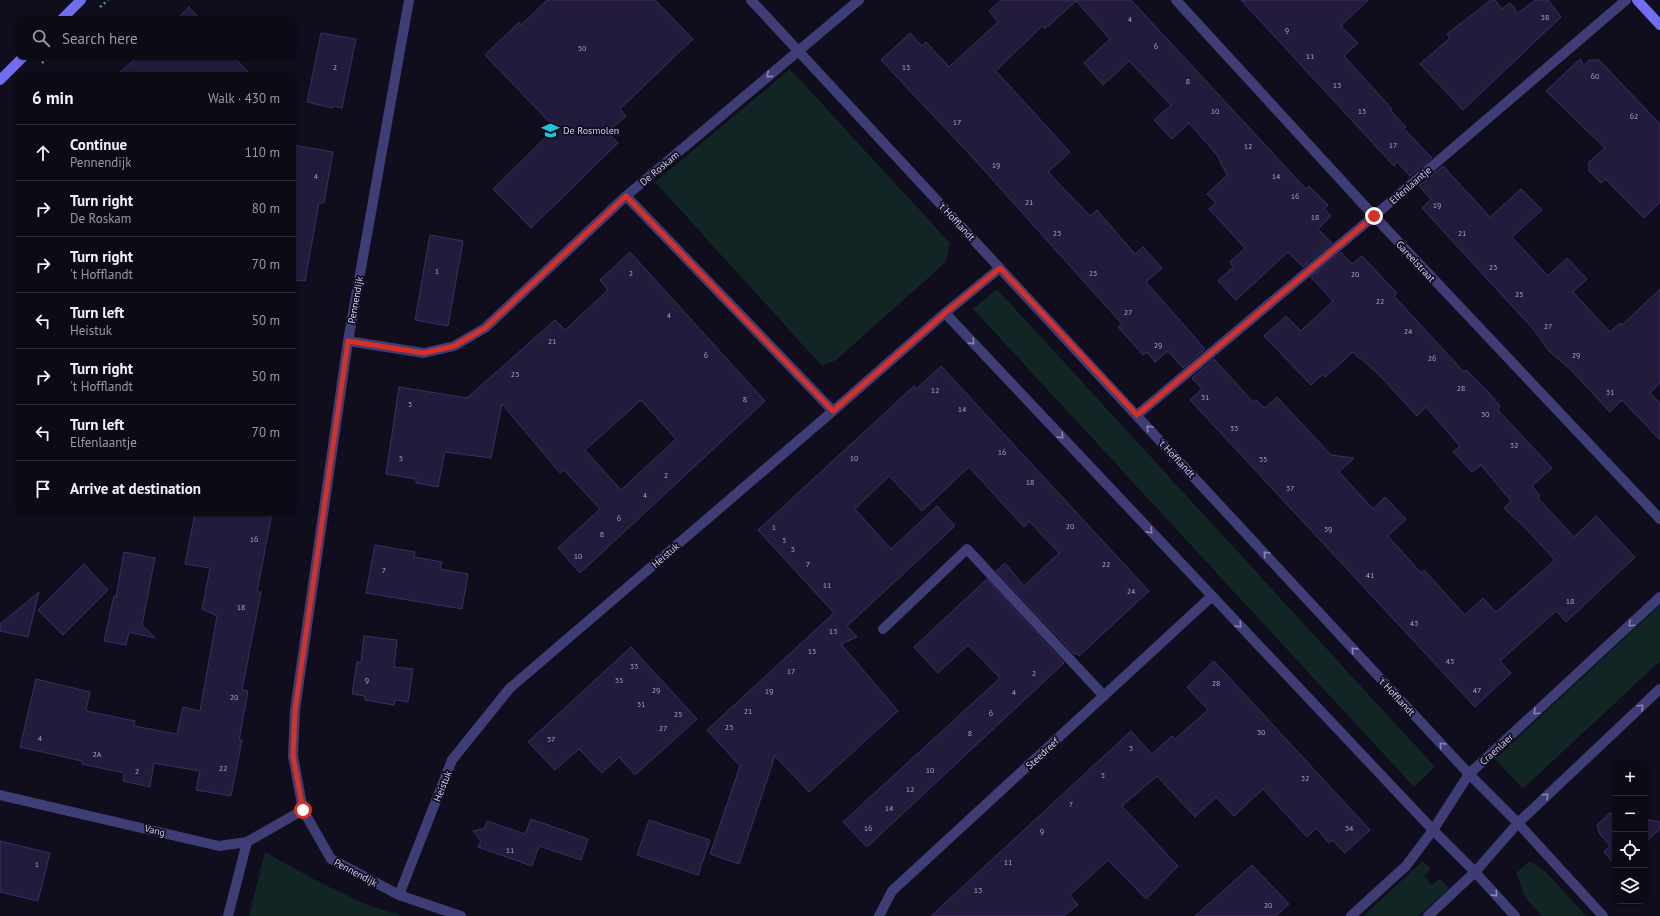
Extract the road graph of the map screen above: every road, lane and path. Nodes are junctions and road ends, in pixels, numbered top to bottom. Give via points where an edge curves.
1 (81, 0) edge
2 (409, 0) edge
3 (751, 0) edge
4 (859, 0) edge
5 (1176, 0) edge
6 (1626, 0) edge
7 (1637, 0) edge
8 (65, 16) edge
9 (1660, 25) edge
10 (798, 50) junction
11 (20, 60) edge
12 (0, 80) edge
13 (626, 196) junction
14 (1374, 216) junction
15 (1000, 268) junction
16 (945, 313) junction
17 (348, 341) junction
18 (833, 411) junction
19 (1137, 415) junction
20 (1660, 519) edge
21 (1212, 596) junction
22 (1660, 597) edge
23 (884, 628) dead end
24 (1660, 689) edge
25 (1104, 696) junction
26 (1469, 774) junction
27 (0, 794) edge
28 (303, 810) junction
29 (1518, 823) junction
30 (1433, 830) junction
31 (247, 842) junction
32 (1475, 872) junction
33 (399, 895) junction
34 (228, 916) edge
35 (461, 916) edge
36 (879, 916) edge
37 (1351, 916) edge
38 (1428, 916) edge
39 (1515, 916) edge
40 (1603, 916) edge

1 - 8 main road
2 - 17 street, Pennendijk
3 - 10 street, 't Hofflandt
4 - 10 street, De Roskam
5 - 14 street, Gareelstraat
6 - 14 street, Elfenlaantje
7 - 9 main road
10 -> 13 street, De Roskam
10 - 15 street, 't Hofflandt
11 - 12 main road
13 - 17 street, De Roskam via 485,328 454,346 424,353
13 - 18 street
14 - 19 street, Elfenlaantje
14 - 20 street, Gareelstraat
15 - 16 street, Heistuk
15 - 19 street, 't Hofflandt
16 - 18 street, Heistuk
16 -> 21 street
17 - 28 street, Pennendijk via 295,710 293,756
18 - 33 street, Heistuk via 510,688 452,760
26 -> 19 street, 't Hofflandt
21 - 25 street, Steedreef
21 -> 30 street
22 -> 26 street, Craenlaer
23 - 25 street via 967,549
29 -> 24 street
25 - 36 street, Steedreef via 892,891
26 - 29 street, 't Hofflandt
26 - 30 street, Craenlaer
27 - 31 street, Vang via 219,846
28 - 31 street, Vang
28 - 33 street, Pennendijk via 331,859
29 - 32 street
29 - 40 street, 't Hofflandt
30 - 32 street
30 - 37 street, Craenlaer via 1406,866
31 - 34 street
32 - 38 street
32 -> 39 street
33 - 35 street, Pennendijk

